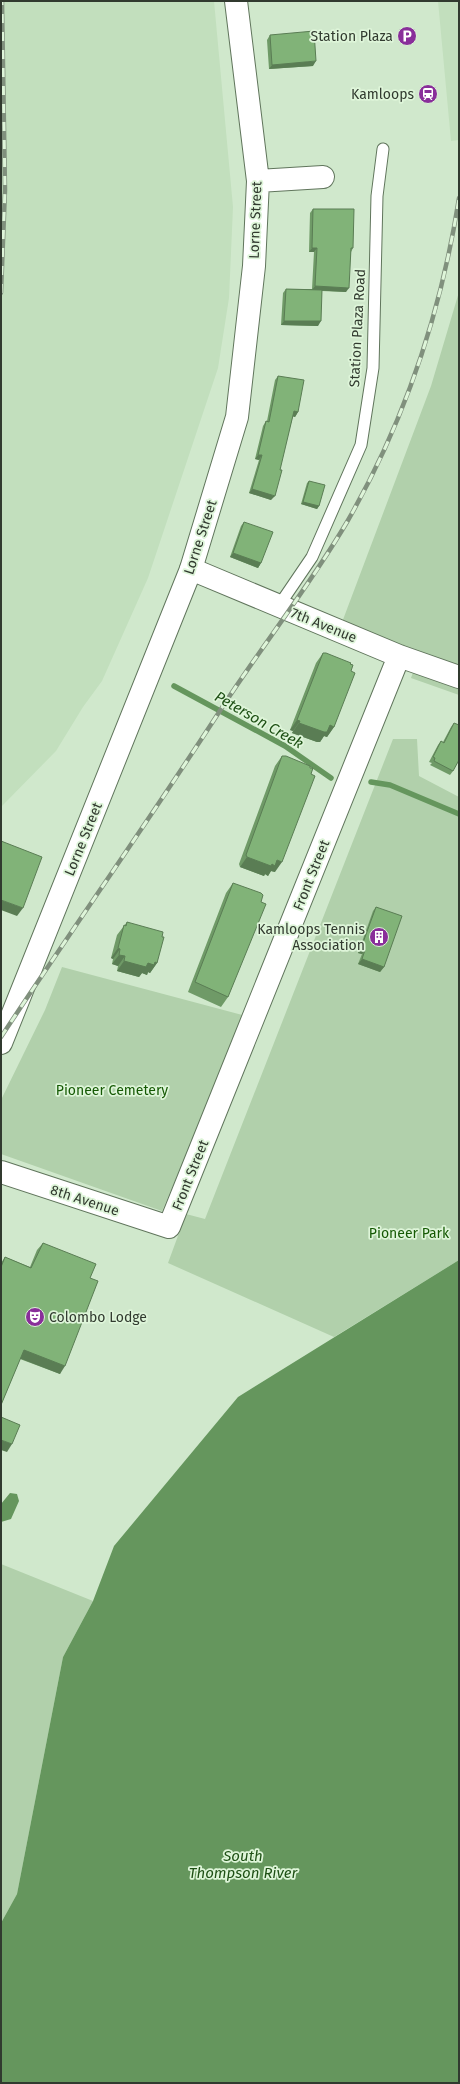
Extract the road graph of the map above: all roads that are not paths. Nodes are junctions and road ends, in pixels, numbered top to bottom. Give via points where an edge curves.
1 (236, 1) edge
2 (383, 149) dead end
3 (323, 177) dead end
4 (258, 181) junction
5 (191, 569) junction
6 (278, 607) junction
7 (399, 656) junction
8 (459, 677) edge
9 (1, 1043) edge
10 (1, 1172) edge
11 (169, 1227) joint

1 - 4 street, Lorne Street
2 - 6 lane, Station Plaza Road via 377,196 373,368 361,445 312,557
3 - 4 street
4 - 5 street, Lorne Street via 254,266 237,417
5 - 6 street, 7th Avenue
5 - 9 street, Lorne Street
6 - 7 street, 7th Avenue
7 - 8 street, 7th Avenue
7 - 11 street, Front Street
10 - 11 street, 8th Avenue

